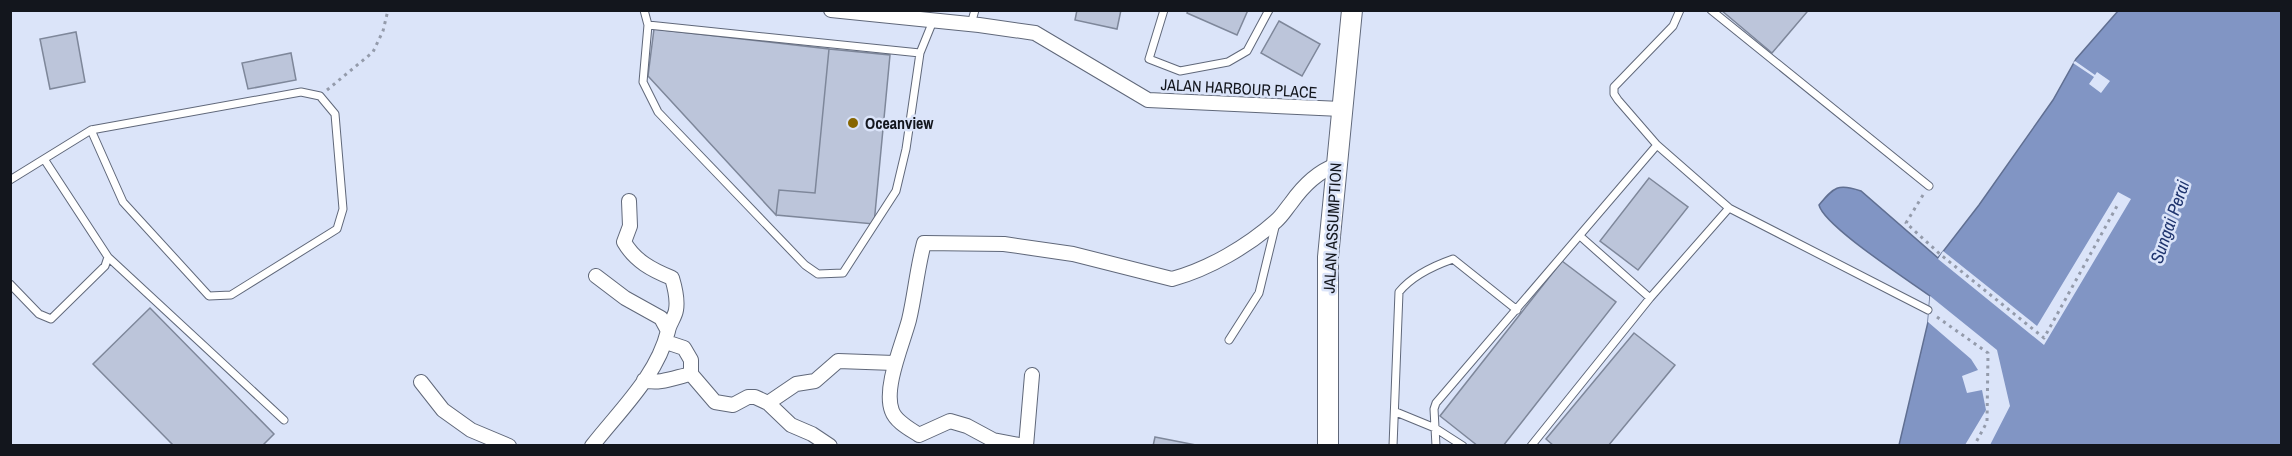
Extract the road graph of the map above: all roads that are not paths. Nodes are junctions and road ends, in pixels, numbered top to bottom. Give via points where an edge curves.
1 (644, 10) edge
2 (831, 10) edge
3 (1164, 10) edge
4 (1269, 10) edge
5 (1352, 10) edge
6 (1680, 10) edge
7 (1711, 10) edge
8 (973, 17) edge
9 (933, 21) junction
10 (648, 25) junction
11 (920, 53) junction
12 (1341, 109) junction
13 (91, 130) junction
14 (1657, 145) junction
15 (44, 159) junction
16 (1336, 165) junction
17 (10, 180) edge
18 (1929, 186) road end
19 (629, 201) dead end
20 (1729, 208) junction
21 (1277, 221) junction
22 (1580, 236) junction
23 (108, 257) junction
24 (596, 276) dead end
25 (10, 284) edge
26 (1650, 298) junction
27 (1517, 310) junction
28 (1928, 310) road end
29 (667, 337) junction
30 (1229, 339) dead end
31 (894, 363) junction
32 (691, 374) junction
33 (1032, 375) dead end
34 (644, 380) junction
35 (421, 382) dead end
36 (768, 403) junction
37 (1395, 412) junction
38 (284, 420) dead end
39 (1435, 428) junction
40 (509, 446) edge
41 (592, 446) edge
42 (830, 446) edge
43 (1025, 446) edge
44 (1328, 446) edge
45 (1394, 446) edge
46 (1436, 446) edge
47 (1463, 446) edge
48 (1531, 446) edge

1 - 10 lane
2 - 9 street, JALAN HARBOUR PLACE
3 - 4 lane via 1149,59 1180,71 1228,62 1247,51
5 - 12 street, JALAN ASSUMPTION
6 - 14 lane via 1673,26 1614,87 1618,100
7 - 18 lane
8 - 9 street, JALAN HARBOUR PLACE
8 - 12 street, JALAN HARBOUR PLACE via 1035,33 1148,100
9 - 11 lane
10 - 11 lane
10 - 11 lane via 643,82 658,112 818,274 843,273 896,191
12 - 16 street, JALAN ASSUMPTION
13 - 13 lane via 123,202 209,296 231,295 337,229 343,209 335,114 320,96 301,92
13 - 15 lane
14 - 20 lane
14 - 22 lane
15 - 17 lane
15 - 23 lane
16 - 21 street via 1320,171
16 - 44 street, JALAN ASSUMPTION via 1328,257
19 - 29 street via 630,226 624,242 630,254 651,270 672,278 676,291 676,310
20 - 26 lane
20 - 28 lane
21 - 30 lane via 1260,293
21 - 31 street via 1221,259 1172,279 1073,254 1016,246 924,243 909,321
22 - 26 lane
22 - 27 lane
23 - 25 lane via 105,266 51,319 39,314
23 - 38 lane
24 - 29 street via 661,318
26 - 48 lane
27 - 37 lane via 1453,259 1405,284 1399,292
27 - 39 lane via 1436,403
29 - 32 street via 684,348 691,360
29 - 34 street via 656,364
31 - 36 street via 837,361 815,381 796,384
31 - 43 street via 890,400 892,412 903,425 919,435 950,421 993,440
32 - 34 street via 660,382
32 - 36 street via 715,402 733,405 756,397
33 - 43 street
34 - 41 street
35 - 40 street via 443,410 471,430
36 - 42 street via 791,425
37 - 39 lane
37 - 45 lane
39 - 46 lane
39 - 47 lane

